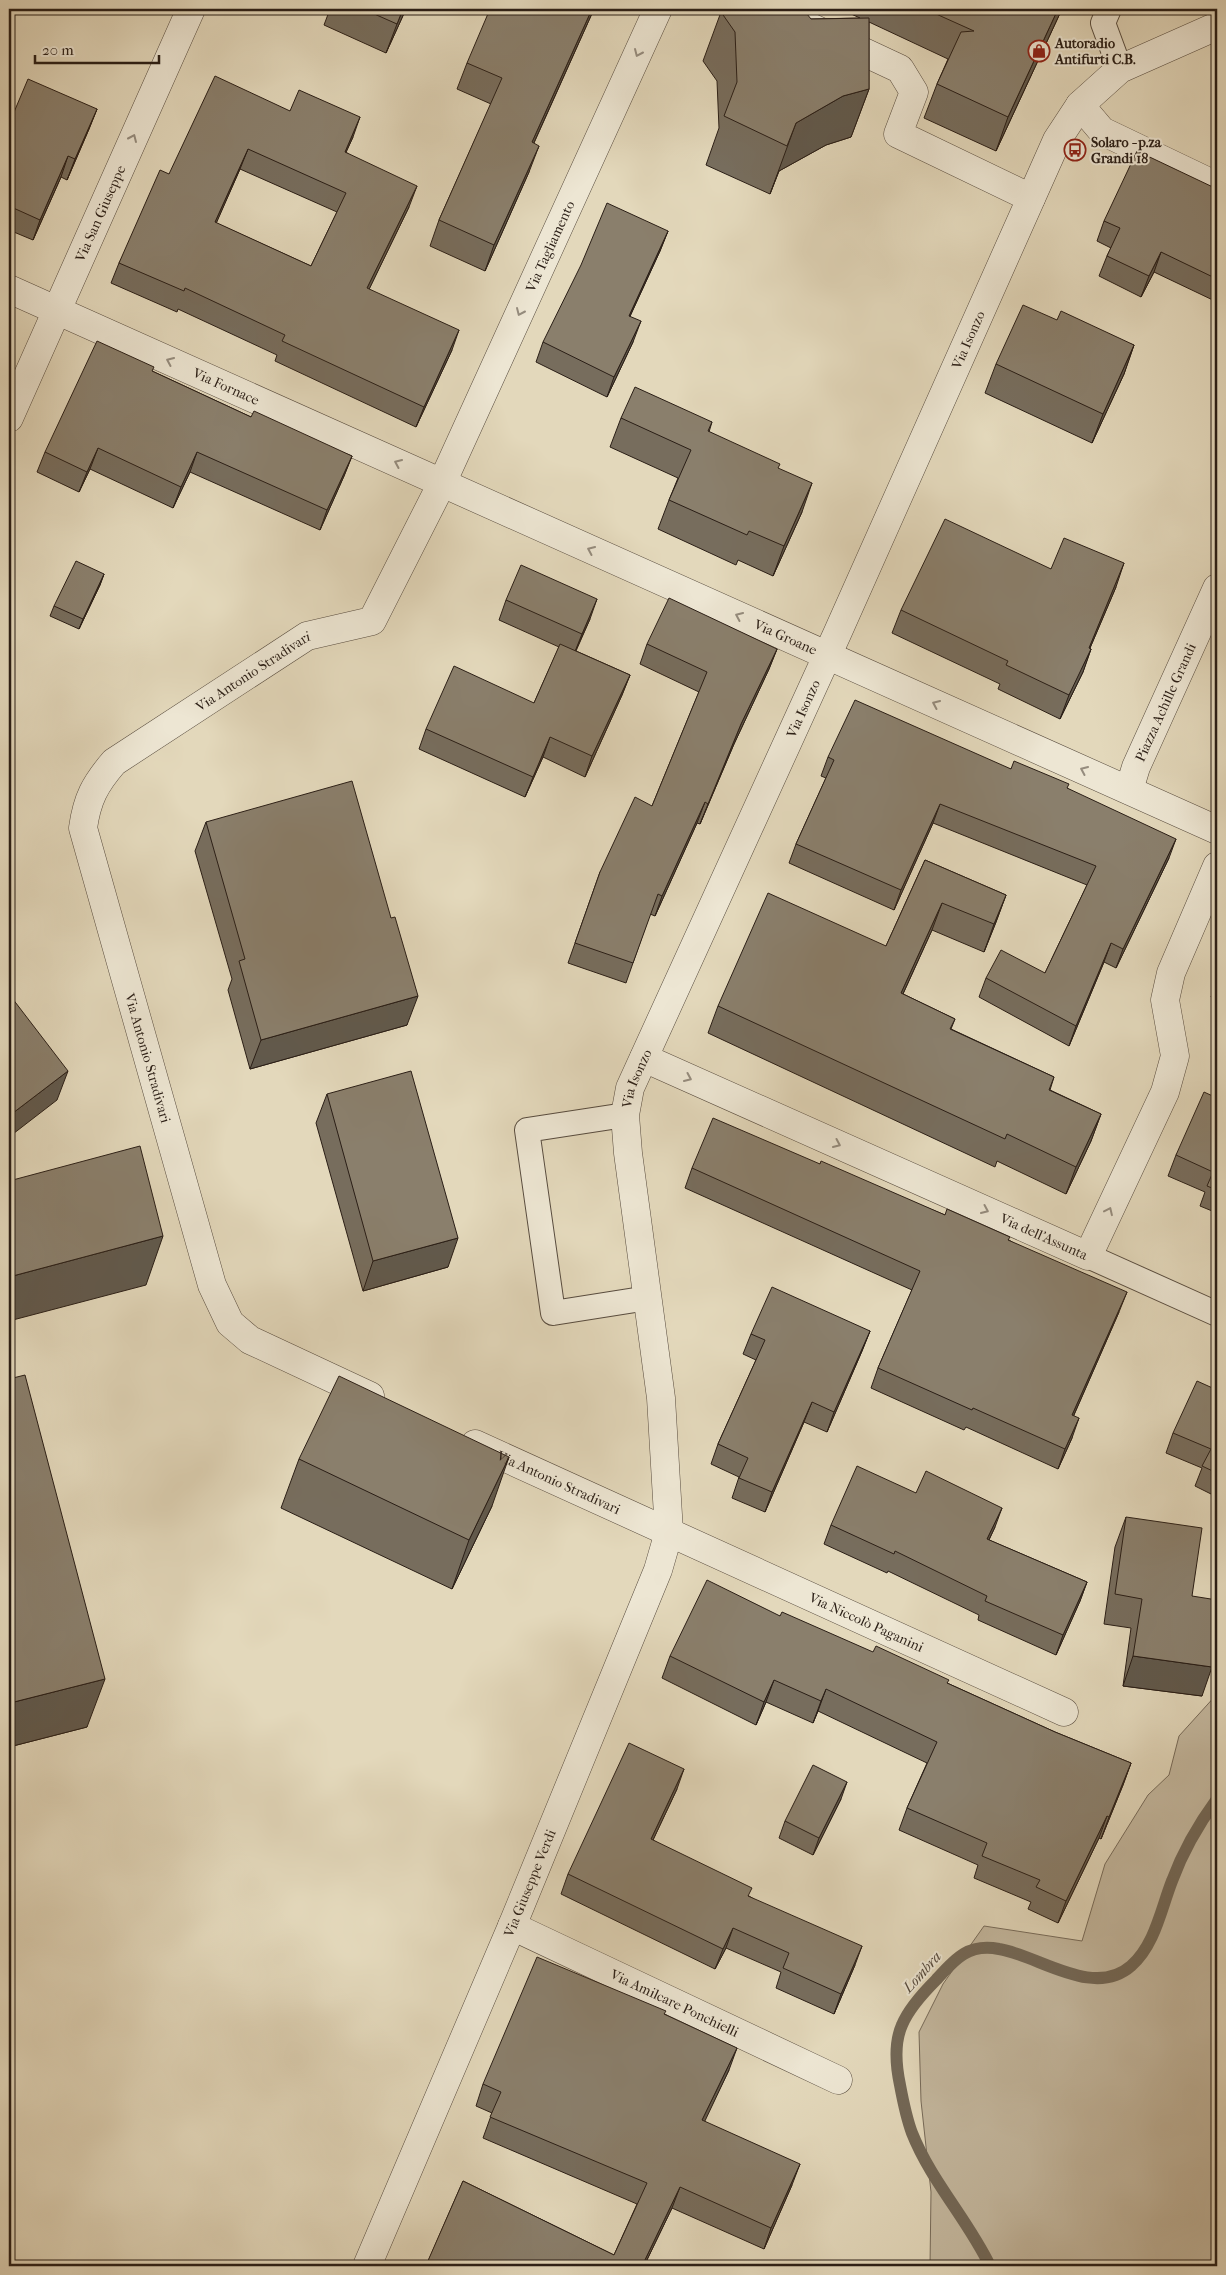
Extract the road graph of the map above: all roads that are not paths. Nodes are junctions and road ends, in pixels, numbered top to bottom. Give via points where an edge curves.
1 (191, 9) edge
2 (658, 9) edge
3 (772, 9) edge
4 (1110, 9) edge
5 (1217, 26) edge
6 (1120, 69) junction
7 (1080, 105) junction
8 (1217, 186) edge
9 (1031, 198) junction
10 (9, 289) edge
11 (57, 311) junction
12 (9, 418) edge
13 (442, 483) junction
14 (1217, 588) edge
15 (827, 656) junction
16 (1129, 790) junction
17 (1217, 830) edge
18 (1217, 866) edge
19 (644, 1058) junction
20 (625, 1115) junction
21 (1088, 1256) junction
22 (648, 1298) junction
23 (1217, 1314) edge
24 (392, 1406) edge
25 (454, 1434) edge
26 (668, 1494) joint
27 (669, 1532) junction
28 (1064, 1712) dead end
29 (512, 1926) junction
30 (838, 2080) dead end
31 (367, 2266) edge

11 -> 1 street, Via San Giuseppe
2 -> 13 street, Via Tagliamento
3 - 9 street via 900,69 914,92 898,134
4 - 6 lane via 1104,23
5 - 6 street, Via Isonzo
6 - 7 street, Via Isonzo
7 - 8 street via 1102,131
7 - 9 street, Via Isonzo via 1057,140
9 - 15 street, Via Isonzo
10 - 11 street, Via Fornace
11 - 12 street, Via San Giuseppe
13 -> 11 street, Via Fornace
15 -> 13 street, Via Groane
13 - 24 street, Via Antonio Stradivari via 372,621 307,636 114,762 97,782 86,808 84,828 212,1285 230,1323 250,1340
14 - 16 street, Piazza Achille Grandi via 1136,767
16 -> 15 street, Via Groane
15 - 19 street, Via Isonzo
16 - 17 street
21 -> 18 street, Via dell'Assunta via 1165,1092 1175,1056 1165,1000 1171,973
19 - 20 street, Via Isonzo via 630,1088
19 -> 21 street, Via dell'Assunta
20 - 22 street, Via Isonzo
20 - 22 lane via 527,1130 553,1313
21 - 23 lane
22 - 26 street, Via Isonzo via 661,1398
25 - 27 street, Via Antonio Stradivari
26 - 27 street, Via Giuseppe Verdi
27 - 28 street, Via Niccolò Paganini
27 - 29 street, Via Giuseppe Verdi via 658,1570
29 - 30 street, Via Amilcare Ponchielli
29 - 31 street, Via Giuseppe Verdi

